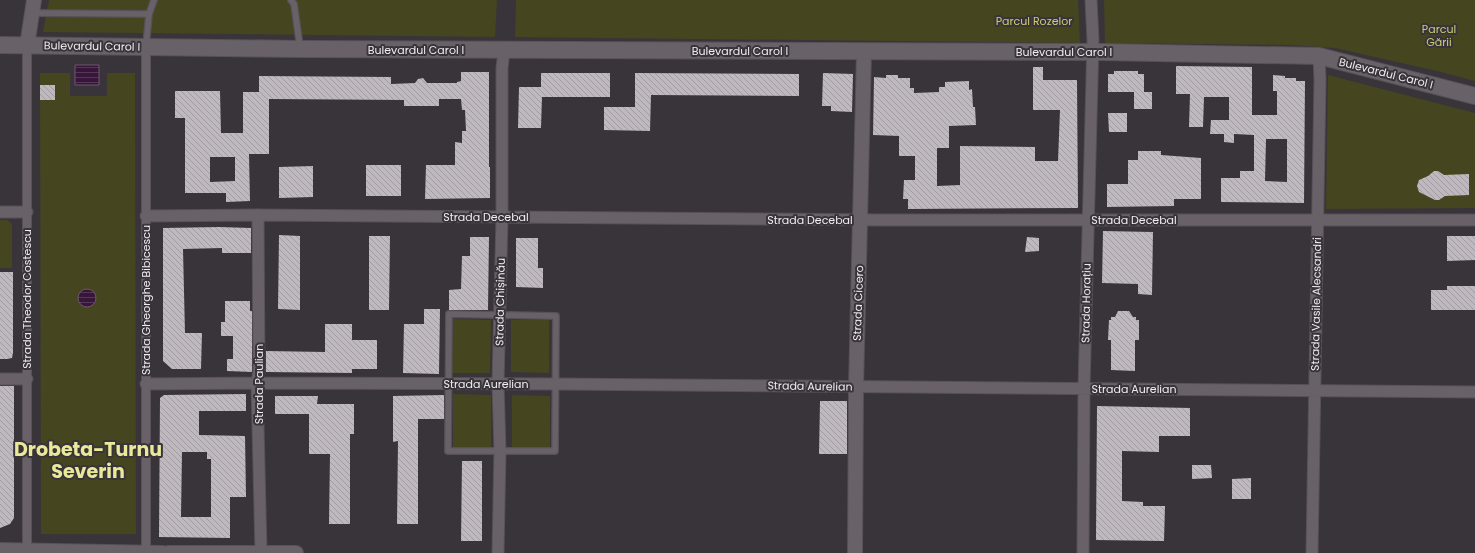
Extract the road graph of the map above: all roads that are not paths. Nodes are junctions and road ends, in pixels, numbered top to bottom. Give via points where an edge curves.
1 (154, 0) edge
2 (291, 0) edge
3 (1091, 0) edge
4 (33, 6) edge
5 (149, 14) junction
6 (0, 45) edge
7 (27, 46) junction
8 (146, 47) junction
9 (301, 49) junction
10 (504, 51) junction
11 (864, 52) junction
12 (1092, 52) junction
13 (1319, 56) junction
14 (1475, 96) edge
15 (0, 212) edge
16 (27, 212) junction
17 (146, 216) junction
18 (258, 216) junction
19 (502, 217) junction
20 (861, 220) junction
21 (1088, 220) junction
22 (1318, 220) junction
23 (1475, 220) edge
24 (500, 315) junction
25 (27, 378) junction
26 (0, 379) edge
27 (257, 383) junction
28 (146, 384) junction
29 (448, 384) junction
30 (498, 384) junction
31 (556, 384) junction
32 (856, 387) junction
33 (1084, 388) junction
34 (1314, 390) junction
35 (1475, 392) edge
36 (500, 451) junction
37 (0, 550) edge
38 (27, 552) edge
39 (261, 552) edge
40 (146, 553) edge
41 (164, 553) edge
42 (168, 553) edge
43 (296, 553) edge
44 (498, 553) edge
45 (855, 553) edge
46 (1083, 553) edge
47 (1312, 553) edge

1 - 5 lane
2 - 9 lane via 294,4
3 - 12 street, Strada Horațiu
4 - 5 lane
4 - 7 street
5 - 8 lane
6 - 7 main road, Bulevardul Carol I
7 - 8 main road, Bulevardul Carol I
7 - 16 street, Strada Theodor Costescu
8 - 9 main road, Bulevardul Carol I
8 - 17 street, Strada Gheorghe Bibicescu
9 - 10 main road, Bulevardul Carol I
10 - 11 main road, Bulevardul Carol I
10 - 19 street, Strada Chișinău
11 - 12 main road, Bulevardul Carol I
11 - 20 street, Strada Cicero
12 - 13 main road, Bulevardul Carol I
12 - 21 street, Strada Horațiu
13 - 14 main road, Bulevardul Carol I
13 - 22 street, Strada Vasile Alecsandri
15 - 16 street
16 - 25 street, Strada Theodor Costescu
17 - 18 street, Strada Decebal
17 - 28 street, Strada Gheorghe Bibicescu
18 - 19 street, Strada Decebal
18 - 27 street, Strada Paulian
19 - 20 street, Strada Decebal
19 - 24 street, Strada Chișinău
20 - 21 street, Strada Decebal
20 - 32 street, Strada Cicero
21 - 22 street, Strada Decebal
21 - 33 street, Strada Horațiu
22 - 23 street, Strada Decebal
22 - 34 street, Strada Vasile Alecsandri
24 - 29 lane via 449,314
24 - 30 street, Strada Chișinău
24 - 31 lane via 556,316
25 - 26 street
25 - 38 street, Strada Theodor Costescu
27 - 28 street, Strada Aurelian
27 - 29 street, Strada Aurelian
27 - 39 street, Strada Paulian
28 - 40 street, Strada Gheorghe Bibicescu
29 - 30 street, Strada Aurelian
29 - 36 lane via 448,451
30 - 31 street, Strada Aurelian
30 - 36 street, Strada Chișinău
31 - 32 street, Strada Aurelian
31 - 36 lane via 555,451
32 - 33 street, Strada Aurelian
32 - 45 street, Strada Cicero
33 - 34 street, Strada Aurelian
33 - 46 street, Strada Horațiu
34 - 35 street, Strada Aurelian
34 - 47 street, Strada Vasile Alecsandri
36 - 44 street, Strada Chișinău
37 - 38 street
38 - 40 street
39 - 42 street
39 - 43 street
40 - 41 street

